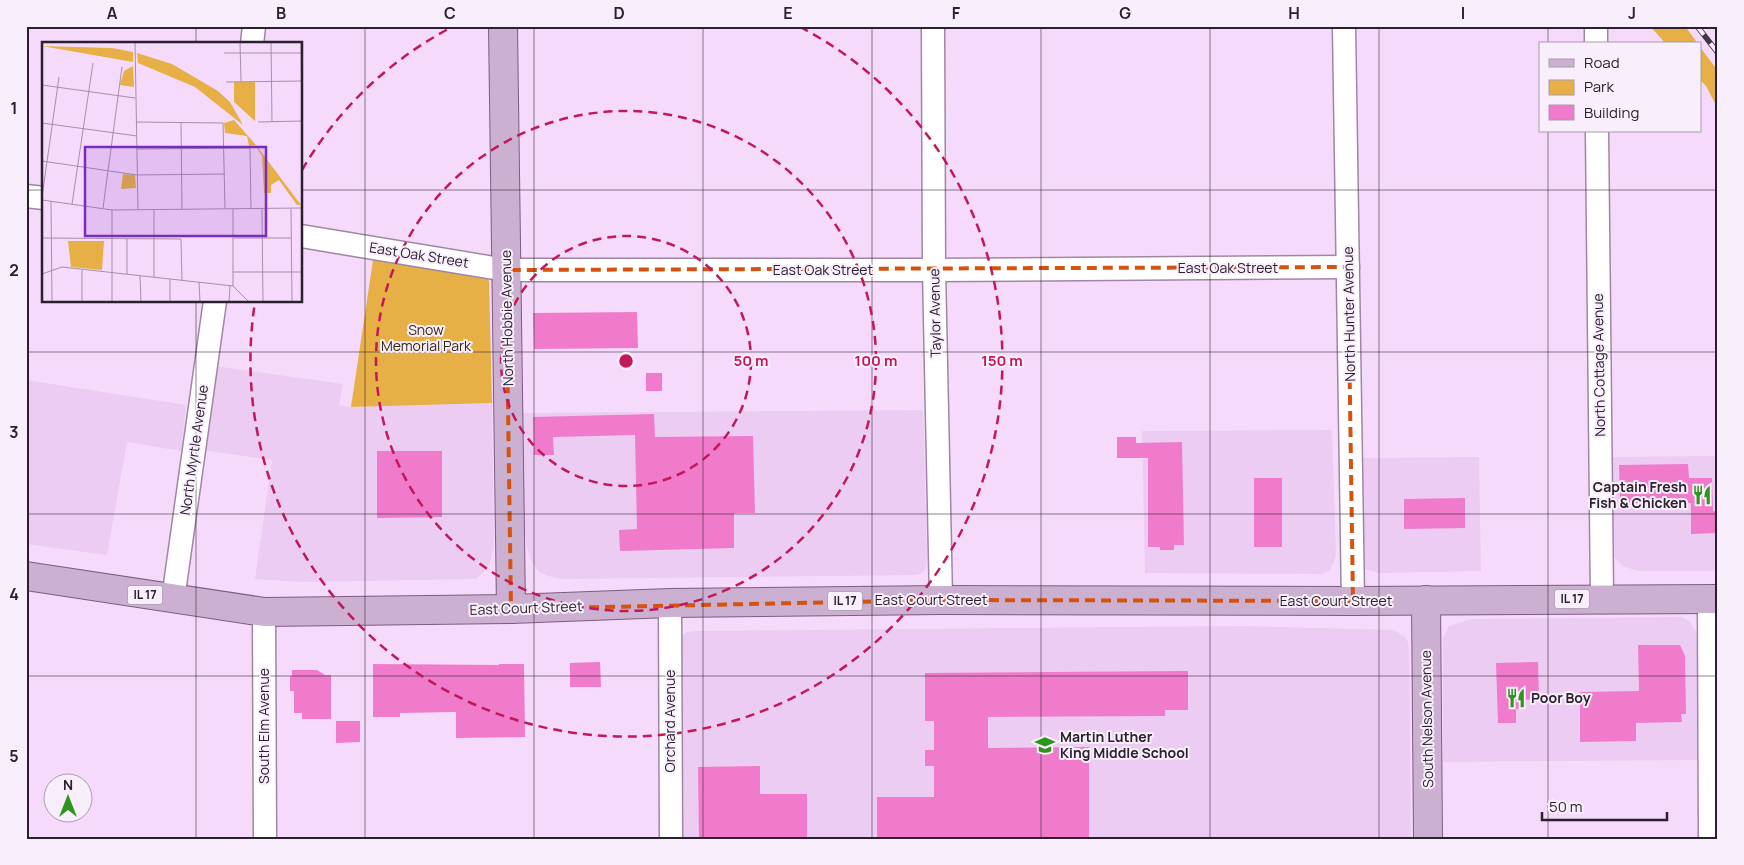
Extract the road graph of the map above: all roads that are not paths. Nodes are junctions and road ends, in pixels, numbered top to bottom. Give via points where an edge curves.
1 (254, 26) edge
2 (503, 26) edge
3 (933, 26) edge
4 (1344, 26) edge
5 (1596, 26) edge
6 (252, 42) edge
7 (1596, 42) edge
8 (1597, 132) edge
9 (26, 196) edge
10 (42, 198) edge
11 (302, 236) edge
12 (1348, 267) junction
13 (506, 270) junction
14 (934, 270) junction
15 (215, 302) edge
16 (26, 576) edge
17 (173, 599) junction
18 (1602, 599) junction
19 (1713, 599) edge
20 (941, 600) junction
21 (1426, 600) junction
22 (1353, 601) junction
23 (670, 603) junction
24 (511, 610) junction
25 (264, 612) junction
26 (265, 839) edge
27 (671, 839) edge
28 (1428, 839) edge
29 (1710, 839) edge

1 - 6 street
2 - 13 main road, North Hobbie Avenue
3 - 14 street, Taylor Avenue
4 - 12 street, North Hunter Avenue
5 - 7 street
8 - 18 street, North Cottage Avenue
9 - 10 street
11 - 13 street, East Oak Street
12 - 14 street, East Oak Street
12 - 22 street, North Hunter Avenue
13 - 14 street, East Oak Street
13 - 24 main road, North Hobbie Avenue
14 - 20 street, Taylor Avenue
15 - 17 street, North Myrtle Avenue
16 - 17 main road, East Court Street / IL 17
17 - 25 main road, East Court Street / IL 17
18 - 19 main road, East Court Street / IL 17
18 - 21 main road, East Court Street / IL 17
19 - 29 street
20 - 22 main road, East Court Street / IL 17
20 - 23 main road, East Court Street / IL 17
21 - 22 main road, East Court Street / IL 17
21 - 28 main road, South Nelson Avenue
23 - 24 main road, East Court Street / IL 17
23 - 27 street, Orchard Avenue
24 - 25 main road, East Court Street / IL 17
25 - 26 street, South Elm Avenue

